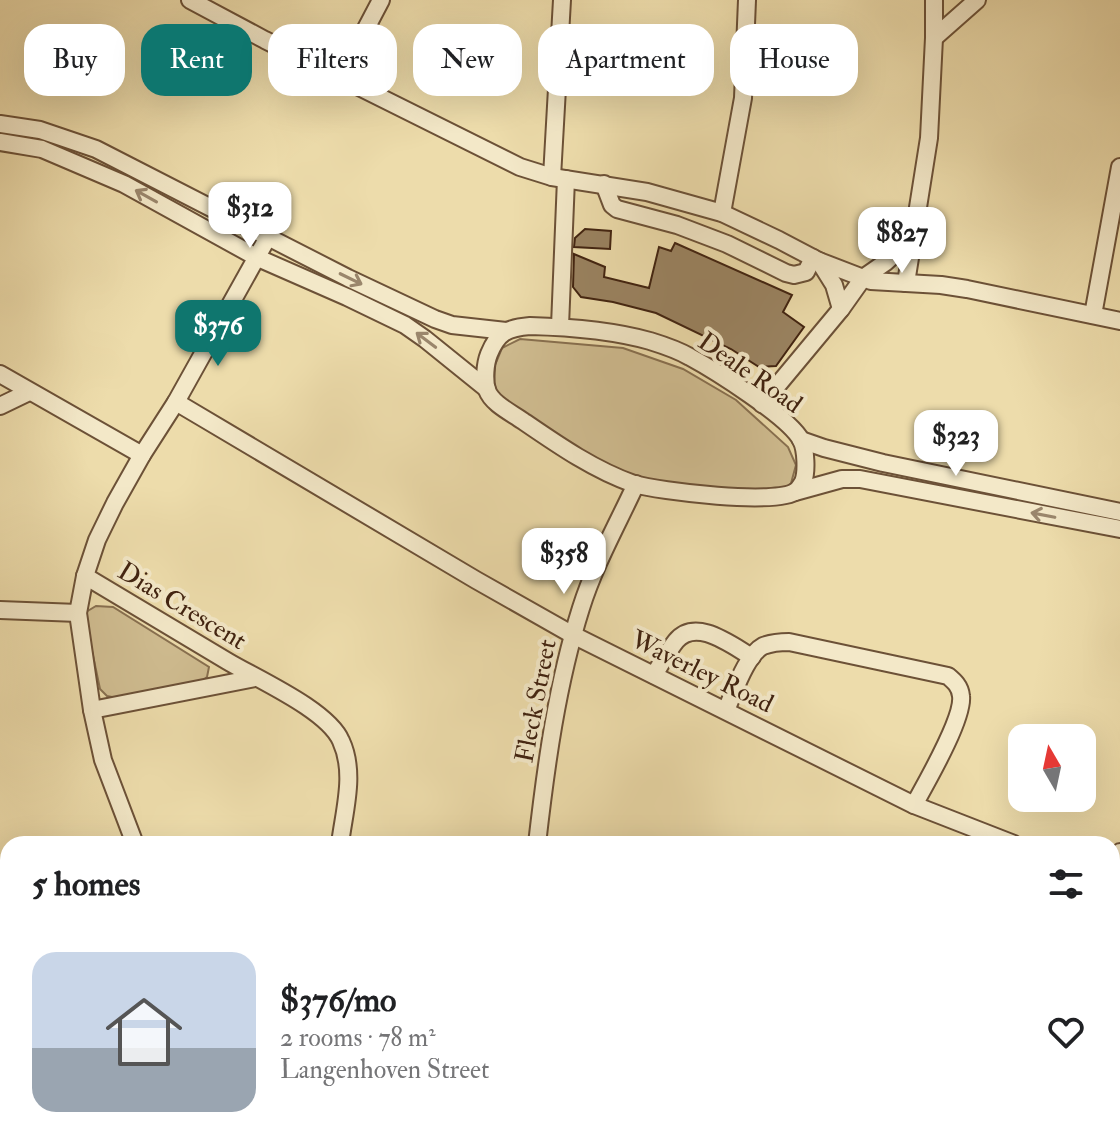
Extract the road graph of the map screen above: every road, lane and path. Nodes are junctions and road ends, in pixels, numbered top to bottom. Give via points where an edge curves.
1 (190, 0) edge
2 (381, 0) edge
3 (562, 0) edge
4 (747, 0) edge
5 (934, 0) edge
6 (977, 0) edge
7 (368, 24) edge
8 (934, 38) junction
9 (268, 41) edge
10 (376, 96) edge
11 (0, 124) edge
12 (0, 142) edge
13 (96, 149) junction
14 (86, 167) junction
15 (1120, 167) edge
16 (559, 178) junction
17 (604, 184) junction
18 (722, 213) junction
19 (913, 236) junction
20 (268, 237) junction
21 (258, 258) junction
22 (816, 260) junction
23 (863, 278) junction
24 (906, 283) junction
25 (841, 309) junction
26 (1093, 315) junction
27 (1120, 321) edge
28 (560, 326) junction
29 (506, 331) junction
30 (0, 374) edge
31 (487, 389) junction
32 (29, 392) junction
33 (176, 402) junction
34 (762, 404) junction
35 (0, 406) edge
36 (801, 440) junction
37 (142, 455) junction
38 (636, 484) junction
39 (795, 492) junction
40 (1120, 512) edge
41 (1120, 529) edge
42 (85, 576) junction
43 (0, 610) edge
44 (78, 613) junction
45 (573, 635) junction
46 (216, 654) junction
47 (752, 657) junction
48 (654, 675) junction
49 (255, 678) junction
50 (215, 686) junction
51 (92, 710) junction
52 (726, 710) junction
53 (914, 805) junction
54 (132, 836) edge
55 (341, 836) edge
56 (538, 836) edge
57 (996, 836) edge

1 - 9 street
2 - 7 street
3 - 16 street
4 - 18 street via 743,98
5 - 8 street
6 - 8 street
8 - 19 street via 929,138
10 - 16 street via 520,167
11 - 13 street, Deale Road via 40,130
12 - 14 street via 42,149
13 - 14 street
13 - 20 street, Deale Road
21 -> 14 street
15 - 26 street
16 - 17 street
16 - 28 street
17 - 18 street
17 - 22 street via 617,209 702,234 786,273 806,272
18 - 22 street
19 - 23 street
19 - 24 street
20 - 21 street
20 -> 29 street, Deale Road via 435,319
31 -> 21 street via 405,325
21 - 33 street
22 - 23 street
22 - 25 street via 834,285
23 - 24 street
23 - 25 street
24 - 26 street via 967,289
25 - 34 street
26 - 27 street
28 - 29 street, Deale Road
28 - 34 street, Deale Road via 617,333 669,348
29 - 31 street via 494,341 486,361
30 - 32 street
31 - 38 street via 499,404 559,446
32 - 35 street
32 - 37 street
33 - 37 street
33 - 45 street, Waverley Road
34 - 36 street, Deale Road
36 - 39 street, Deale Road via 803,481
36 - 40 street, Deale Road via 883,463
37 - 42 street via 97,540
38 - 39 street via 754,498
38 - 45 street, Fleck Street
41 -> 39 street via 860,479
42 - 44 street
42 - 46 street, Dias Crescent
43 - 44 street
44 - 51 street
45 - 48 street, Waverley Road
45 - 56 street, Fleck Street via 552,728
46 - 49 street, Dias Crescent
46 - 50 street
47 - 48 street via 694,631 676,641
47 - 52 street
47 - 53 street via 764,645 789,642 936,672 955,682 961,694 959,711
48 - 52 street, Waverley Road
49 - 50 street, Dias Crescent
49 - 55 street, Dias Crescent via 309,709 340,737 348,760
50 - 51 street, Dias Crescent
51 - 54 street via 103,760
52 - 53 street, Waverley Road
53 - 57 street, Waverley Road

